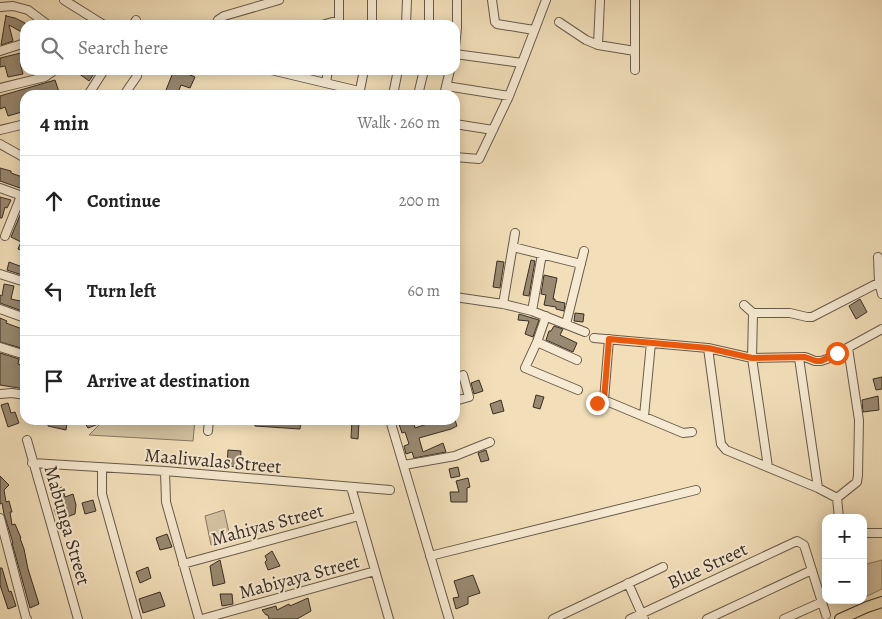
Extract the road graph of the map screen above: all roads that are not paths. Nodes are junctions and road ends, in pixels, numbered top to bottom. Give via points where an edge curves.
1 (64, 0) edge
2 (279, 0) edge
3 (339, 0) edge
4 (372, 0) edge
5 (407, 0) edge
6 (428, 0) edge
7 (457, 0) edge
8 (492, 0) edge
9 (546, 0) edge
10 (600, 0) edge
11 (635, 0) edge
12 (0, 6) edge
13 (41, 20) edge
14 (96, 20) edge
15 (218, 20) edge
16 (339, 20) edge
17 (372, 20) edge
18 (406, 20) edge
19 (429, 20) edge
20 (457, 20) edge
21 (559, 22) dead end
22 (534, 30) junction
23 (20, 45) edge
24 (598, 46) junction
25 (0, 51) edge
26 (635, 51) junction
27 (460, 55) edge
28 (522, 63) junction
29 (635, 70) dead end
30 (47, 75) edge
31 (101, 75) edge
32 (301, 75) edge
33 (327, 75) edge
34 (363, 75) edge
35 (397, 75) edge
36 (423, 75) edge
37 (449, 75) edge
38 (137, 76) dead end
39 (326, 83) junction
40 (446, 86) junction
41 (0, 88) edge
42 (92, 90) edge
43 (127, 90) edge
44 (349, 90) edge
45 (360, 90) edge
46 (394, 90) edge
47 (419, 90) edge
48 (445, 90) edge
49 (509, 96) junction
50 (20, 125) edge
51 (460, 125) edge
52 (0, 130) edge
53 (493, 130) junction
54 (0, 144) edge
55 (20, 155) edge
56 (460, 157) edge
57 (0, 188) edge
58 (20, 196) edge
59 (20, 204) edge
60 (515, 233) dead end
61 (5, 236) dead end
62 (513, 247) junction
63 (584, 251) dead end
64 (542, 254) junction
65 (878, 257) dead end
66 (581, 264) junction
67 (0, 274) edge
68 (20, 280) edge
69 (881, 282) edge
70 (882, 294) edge
71 (460, 298) edge
72 (503, 304) junction
73 (744, 305) dead end
74 (0, 309) edge
75 (532, 311) junction
76 (753, 313) junction
77 (20, 316) edge
78 (546, 316) junction
79 (566, 324) junction
80 (882, 329) edge
81 (585, 332) dead end
82 (594, 338) dead end
83 (609, 339) junction
84 (537, 342) junction
85 (651, 343) junction
86 (0, 347) edge
87 (708, 348) junction
88 (848, 348) junction
89 (20, 353) edge
90 (752, 358) junction
91 (798, 358) junction
92 (577, 360) dead end
93 (463, 375) dead end
94 (578, 390) dead end
95 (0, 394) edge
96 (20, 394) edge
97 (460, 400) edge
98 (644, 416) junction
99 (209, 425) edge
100 (392, 425) edge
101 (208, 431) dead end
102 (692, 432) dead end
103 (27, 440) dead end
104 (490, 442) dead end
105 (32, 463) junction
106 (404, 465) junction
107 (768, 467) junction
108 (102, 468) junction
109 (165, 471) junction
110 (351, 488) junction
111 (818, 488) junction
112 (390, 490) dead end
113 (696, 490) dead end
114 (837, 498) junction
115 (839, 514) edge
116 (359, 516) junction
117 (0, 518) edge
118 (867, 533) edge
119 (882, 533) edge
120 (430, 556) junction
121 (183, 564) junction
122 (663, 567) dead end
123 (812, 570) junction
124 (375, 571) junction
125 (628, 583) junction
126 (822, 602) joint
127 (882, 602) edge
128 (823, 604) edge
129 (826, 614) dead end
130 (642, 616) edge
131 (26, 619) edge
132 (78, 619) edge
133 (137, 619) edge
134 (200, 619) edge
135 (389, 619) edge
136 (449, 619) edge
137 (553, 619) edge
138 (630, 619) edge
139 (707, 619) edge
140 (784, 619) edge
141 (840, 619) edge

1 - 14 street
2 - 15 street
3 - 16 street
4 - 17 street
5 - 18 street
6 - 19 street
7 - 20 street
8 - 22 street via 495,22
9 - 22 street
10 - 24 street
11 - 26 street
12 - 13 street via 28,10
21 - 24 street
22 - 28 street
23 - 25 street
24 - 26 street
26 - 29 street
27 - 28 street
28 - 49 street
30 - 41 street
31 - 42 street
32 - 39 street
33 - 39 street
34 - 45 street
35 - 46 street
36 - 47 street
37 - 40 street
38 - 43 street
39 - 44 street
40 - 48 street
40 - 49 street
49 - 53 street
50 - 52 street
51 - 53 street
53 - 56 street via 479,159
54 - 55 street
57 - 58 street
59 - 61 street
60 - 62 street
62 - 64 street
62 - 72 street
63 - 66 street
64 - 66 street
64 - 75 street
65 - 69 street
66 - 79 street
67 - 68 street
69 - 70 street
69 - 76 street via 812,317 790,313
71 - 72 street
72 - 75 street
73 - 76 street
74 - 77 street
75 - 78 street
76 - 90 street
78 - 79 street
78 - 84 street
79 - 81 street
80 - 88 street
82 - 83 street
83 - 85 street
83 - 98 street via 600,401
84 - 92 street
84 - 94 street via 525,368
85 - 87 street
85 - 98 street
86 - 89 street
87 - 90 street
87 - 107 street via 721,444 726,450
88 - 91 street via 821,361
88 - 114 street via 858,420 860,486
90 - 91 street
90 - 107 street
91 - 111 street
93 - 97 street via 469,397
95 - 96 street
98 - 102 street via 683,433
99 - 101 street
100 - 106 street
103 - 105 street, Mabunga Street
104 - 106 street via 455,456
105 - 108 street, Maaliwalas Street
105 - 132 street, Mabunga Street
106 - 120 street
107 - 111 street
108 - 109 street, Maaliwalas Street
108 - 133 street via 102,494
109 - 110 street, Maaliwalas Street
109 - 121 street via 166,502
110 - 112 street, Maaliwalas Street
110 - 116 street
111 - 114 street
113 - 120 street
114 - 115 street
116 - 121 street, Mahiyas Street
116 - 124 street
117 - 131 street
118 - 119 street
120 - 136 street
121 - 134 street
122 - 125 street
123 - 126 street
123 - 130 street, Blue Street via 804,544 797,542
123 - 139 street
124 - 134 street, Mabiyaya Street
124 - 135 street
125 - 130 street
125 - 137 street
126 - 140 street
127 - 141 main road
128 - 129 street
130 - 138 street, Blue Street

